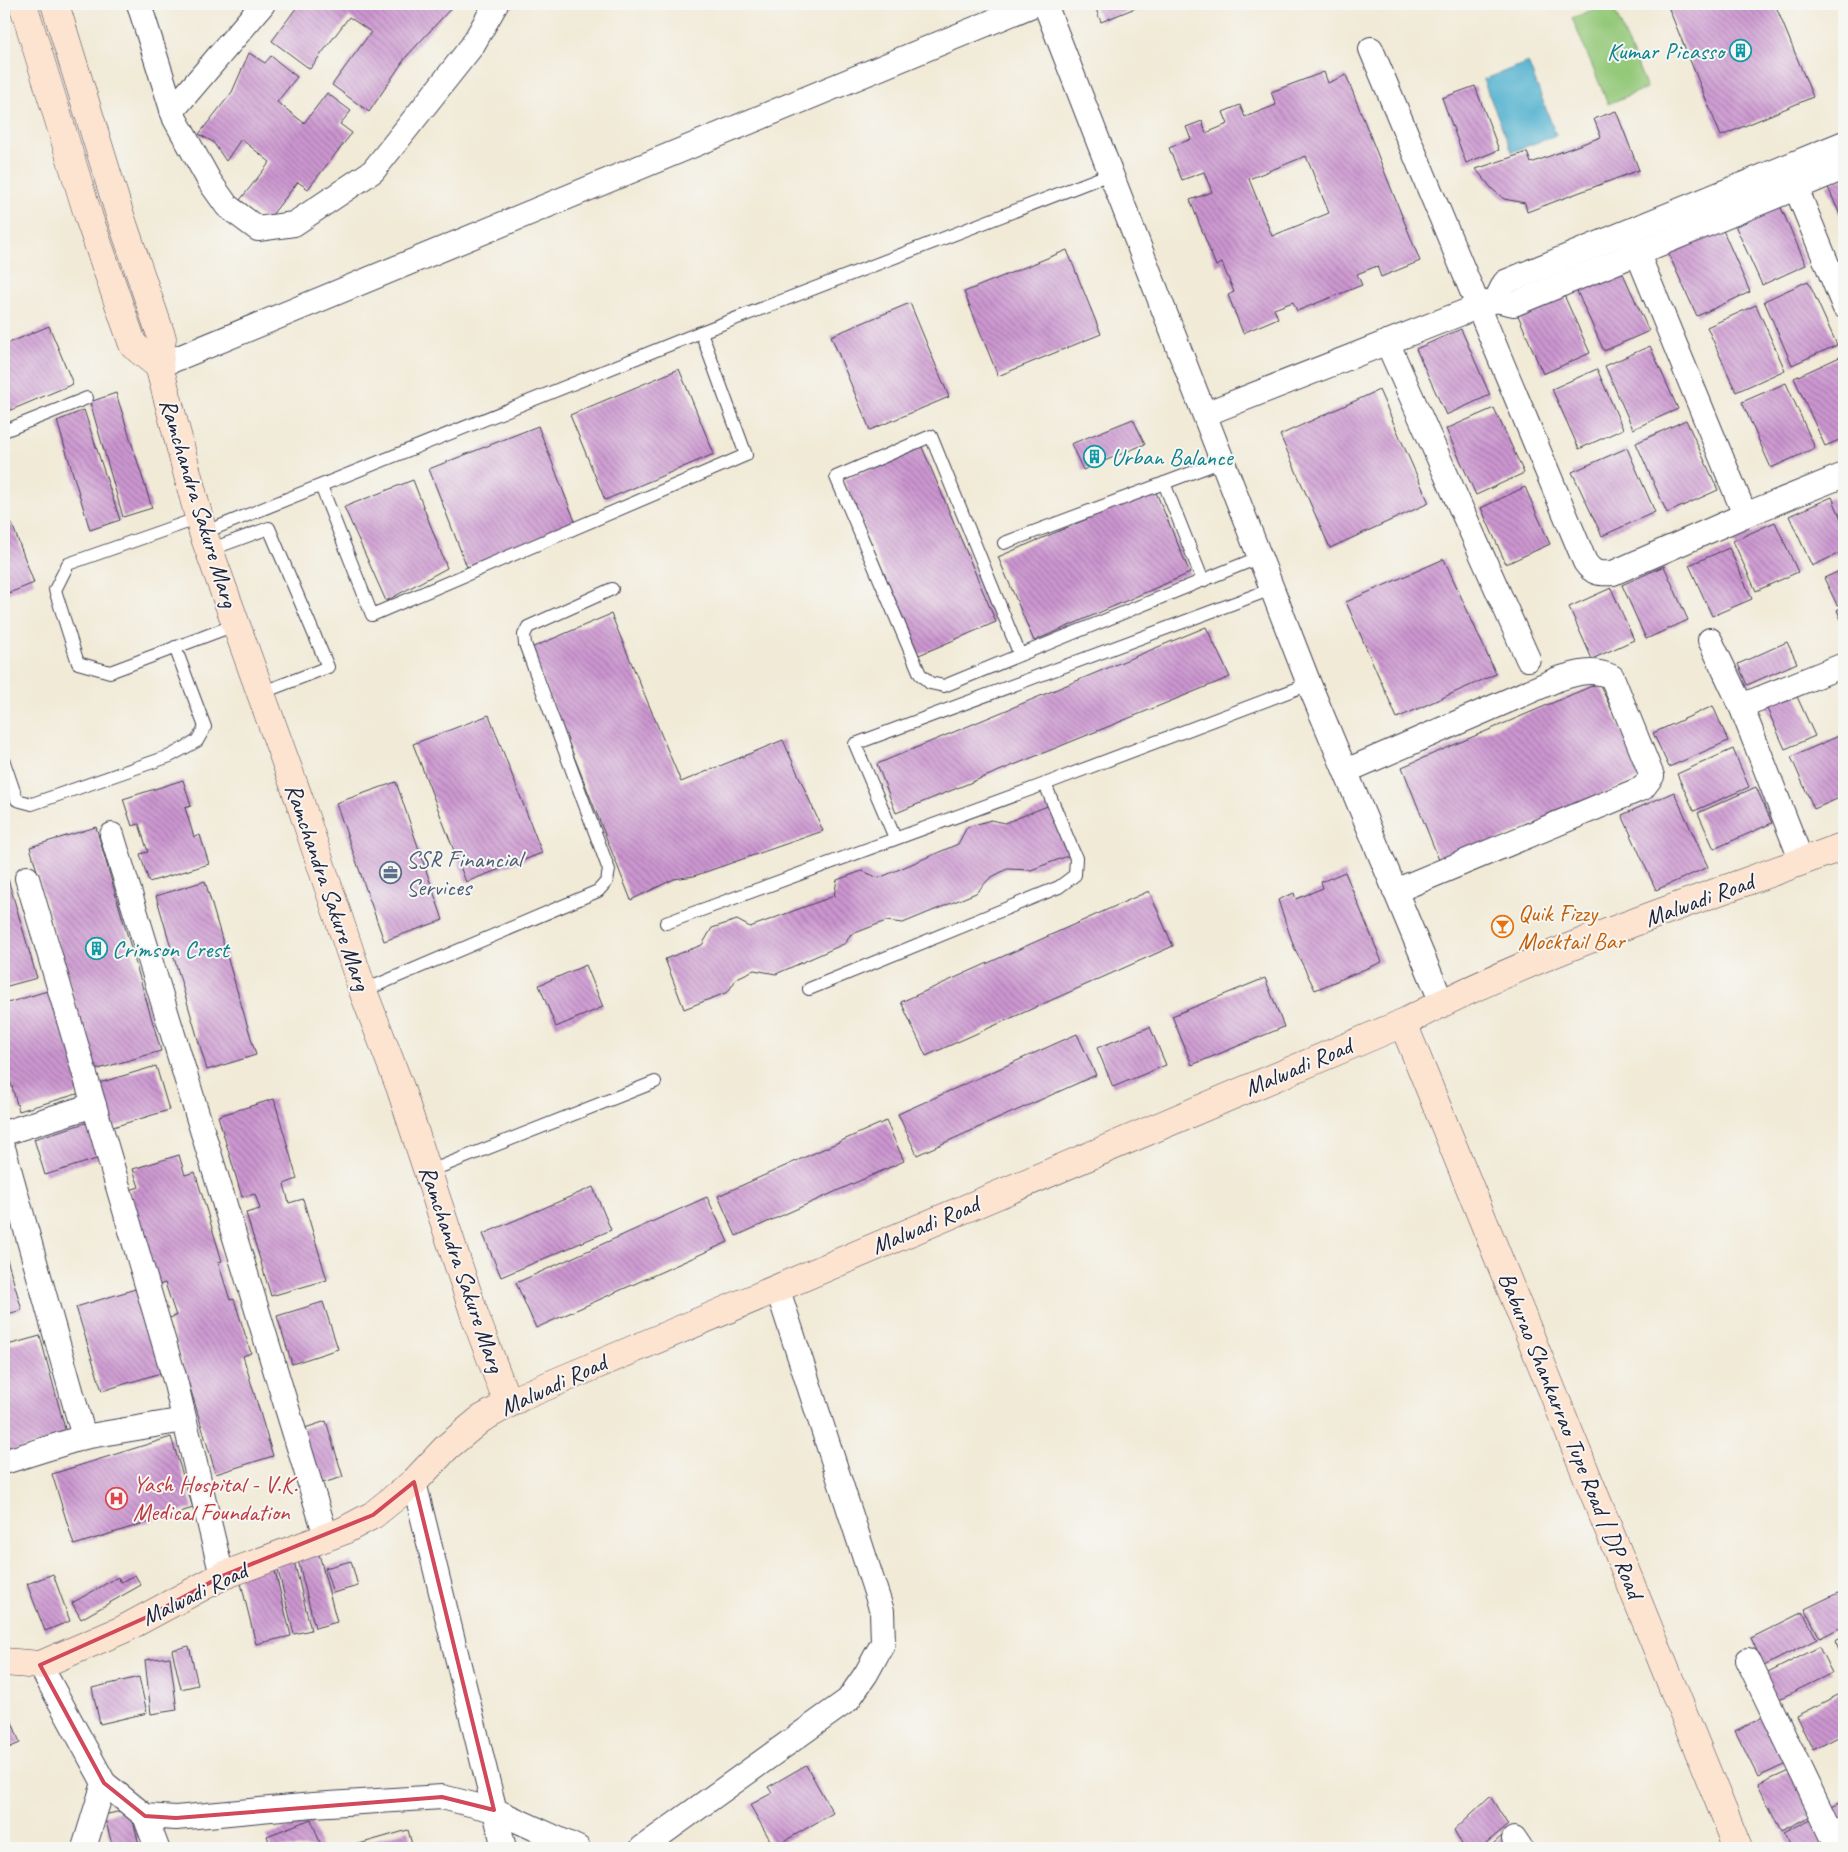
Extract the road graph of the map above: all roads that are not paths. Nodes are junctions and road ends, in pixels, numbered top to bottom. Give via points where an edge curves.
1 (22, 4) edge
2 (55, 4) edge
3 (139, 4) edge
4 (263, 4) edge
5 (496, 4) edge
6 (1035, 4) edge
7 (1045, 4) edge
8 (1371, 49) dead end
9 (172, 111) junction
10 (1844, 142) edge
11 (1787, 166) junction
12 (1844, 168) edge
13 (1110, 174) junction
14 (1796, 188) junction
15 (118, 209) junction
16 (89, 218) junction
17 (1628, 231) junction
18 (1638, 254) junction
19 (1486, 304) junction
20 (1844, 306) edge
21 (701, 332) junction
22 (1387, 342) junction
23 (158, 366) junction
24 (87, 398) dead end
25 (1205, 414) junction
26 (4, 431) edge
27 (1222, 460) junction
28 (1844, 475) edge
29 (1164, 483) junction
30 (321, 486) junction
31 (1745, 514) junction
32 (204, 534) junction
33 (1004, 543) dead end
34 (1260, 557) junction
35 (1203, 580) junction
36 (612, 589) dead end
37 (1272, 589) junction
38 (235, 625) junction
39 (1710, 640) dead end
40 (175, 648) junction
41 (1020, 655) junction
42 (1528, 659) dead end
43 (1844, 665) edge
44 (1308, 684) junction
45 (261, 693) junction
46 (1741, 706) junction
47 (4, 762) edge
48 (1346, 771) junction
49 (1045, 784) junction
50 (112, 834) dead end
51 (894, 838) junction
52 (1844, 846) edge
53 (1802, 862) junction
54 (27, 878) dead end
55 (1395, 891) junction
56 (666, 923) dead end
57 (809, 989) dead end
58 (363, 990) junction
59 (1442, 1002) junction
60 (1403, 1023) junction
61 (656, 1082) dead end
62 (94, 1105) junction
63 (4, 1133) edge
64 (4, 1151) edge
65 (430, 1172) junction
66 (777, 1287) junction
67 (508, 1404) junction
68 (184, 1420) junction
69 (84, 1437) junction
70 (4, 1462) edge
71 (414, 1482) junction
72 (326, 1536) junction
73 (222, 1576) junction
74 (1748, 1660) dead end
75 (4, 1662) edge
76 (40, 1665) junction
77 (104, 1783) junction
78 (494, 1810) junction
79 (146, 1816) junction
80 (84, 1848) edge
81 (157, 1848) edge
82 (504, 1848) edge
83 (578, 1848) edge
84 (642, 1848) edge
85 (1738, 1848) edge
86 (1838, 1848) edge

1 - 16 street, Ramchandra Sakure Marg
2 - 15 street, Ramchandra Sakure Marg
3 - 9 street
4 - 9 street
5 - 9 street via 472,46 373,171 294,224 258,229 228,206 210,182
6 - 23 street
7 - 13 street
8 - 19 street
10 - 11 street
11 - 14 street
11 - 17 street
12 - 14 street
13 - 21 lane
13 - 25 street
14 - 18 street
14 - 20 street
15 - 16 street
15 - 23 street, Ramchandra Sakure Marg via 162,338
16 - 23 street, Ramchandra Sakure Marg via 133,345
17 - 18 street
17 - 19 street via 1505,282
18 - 19 street via 1514,304
18 - 31 street
19 - 22 street
19 - 31 street via 1591,571 1613,573
21 - 30 lane
21 - 30 lane via 746,455 372,615
22 - 25 street
22 - 42 street
23 - 32 street, Ramchandra Sakure Marg
24 - 26 lane
25 - 27 street
27 - 29 lane
27 - 34 street
28 - 31 street
29 - 33 lane
29 - 35 lane
30 - 32 lane
32 - 38 street, Ramchandra Sakure Marg
32 - 40 lane via 68,564 56,590 78,663 110,672
32 - 45 lane via 269,528 328,667
34 - 35 lane
34 - 37 street
35 - 41 lane
36 - 58 lane via 528,627 524,635 609,870 606,882 598,891
37 - 44 street
37 - 51 lane via 855,744
38 - 40 lane
38 - 45 street, Ramchandra Sakure Marg
39 - 46 street
40 - 47 lane via 204,727 197,741 170,756 32,804 16,800
41 - 41 lane via 944,686 930,683 920,674 836,477 931,436
43 - 46 street
44 - 48 street
44 - 49 lane
45 - 58 street, Ramchandra Sakure Marg
46 - 53 street
48 - 55 street
48 - 55 street via 1558,679 1583,671 1601,672 1612,677 1652,776 1643,788
49 - 51 lane
49 - 57 lane via 1076,858 1075,875 1059,887
50 - 72 street
51 - 56 lane
52 - 53 street, Malwadi Road
53 - 59 street, Malwadi Road via 1584,942
54 - 62 street
55 - 59 street
58 - 65 street, Ramchandra Sakure Marg
59 - 60 street, Malwadi Road
60 - 66 street, Malwadi Road
60 - 85 street, Baburao Shankarrao Tupe Road | DP Road
61 - 65 lane
62 - 63 street
62 - 68 street
64 - 69 street
65 - 67 street, Ramchandra Sakure Marg via 475,1316
66 - 67 street, Malwadi Road
66 - 84 street via 882,1611 883,1643 848,1700
67 - 71 street, Malwadi Road via 481,1419 446,1447
68 - 69 street
68 - 73 street
69 - 70 street
71 - 72 street, Malwadi Road via 373,1515
71 - 78 street
72 - 73 street, Malwadi Road
73 - 76 street, Malwadi Road via 124,1629
74 - 86 street
75 - 76 street
76 - 77 street
77 - 79 street
77 - 80 street
78 - 79 street via 442,1797 176,1818
78 - 82 street
78 - 83 street
79 - 81 street

